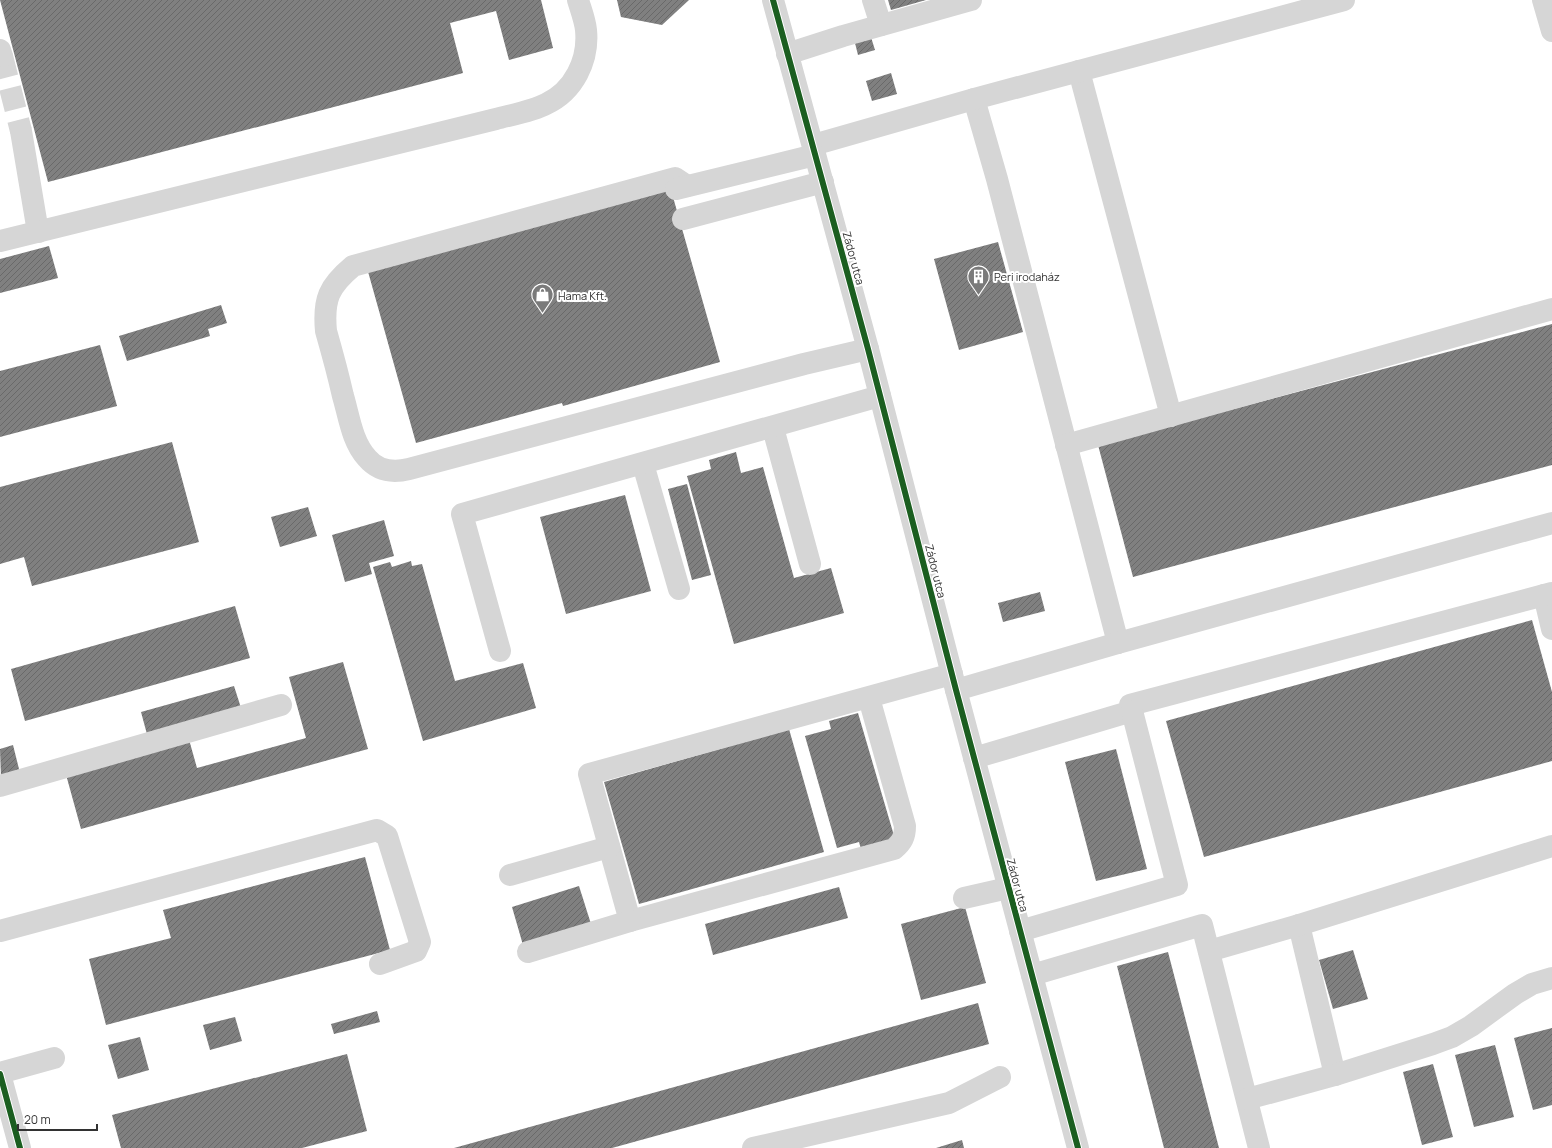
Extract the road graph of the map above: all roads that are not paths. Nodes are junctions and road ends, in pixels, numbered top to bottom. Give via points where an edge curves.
1 (578, 0) edge
2 (772, 0) edge
3 (873, 0) edge
4 (971, 0) edge
5 (1344, 0) edge
6 (1544, 0) edge
7 (881, 25) junction
8 (1552, 31) edge
9 (787, 54) junction
10 (1079, 71) junction
11 (974, 99) junction
12 (21, 131) tunnel mouth
13 (814, 150) junction
14 (823, 182) junction
15 (683, 218) dead end
16 (38, 232) junction
17 (0, 241) edge
18 (1552, 309) edge
19 (868, 349) junction
20 (880, 396) junction
21 (1171, 416) junction
22 (773, 428) junction
23 (1066, 445) junction
24 (643, 464) junction
25 (1552, 523) edge
26 (810, 564) dead end
27 (679, 588) dead end
28 (1548, 594) edge
29 (1552, 629) edge
30 (1118, 643) junction
31 (500, 651) dead end
32 (954, 682) junction
33 (869, 698) junction
34 (281, 705) dead end
35 (1132, 711) junction
36 (974, 758) junction
37 (0, 786) edge
38 (1552, 846) edge
39 (609, 847) junction
40 (510, 875) dead end
41 (1008, 888) junction
42 (964, 898) dead end
43 (630, 921) junction
44 (1299, 925) junction
45 (0, 931) edge
46 (1020, 931) junction
47 (1209, 951) junction
48 (528, 952) dead end
49 (380, 964) dead end
50 (1032, 975) junction
51 (1552, 978) edge
52 (54, 1058) dead end
53 (0, 1073) edge
54 (1335, 1075) junction
55 (1000, 1077) dead end
56 (1247, 1099) junction
57 (20, 1148) edge
58 (753, 1148) edge
59 (1078, 1148) edge
60 (1259, 1148) edge

1 - 16 street via 586,29 586,47 580,67 574,81 563,94 546,105
2 - 9 street, Zádor utca
3 - 7 street
4 - 7 street
5 - 10 street
6 - 8 street
7 - 9 street
9 - 13 street, Zádor utca
10 - 11 street
10 - 21 street
11 - 13 street
11 - 23 street
12 - 16 street
13 - 14 street, Zádor utca
13 - 19 street via 681,187 675,178 353,266 339,278 329,294 324,315 353,433 367,458 377,467 386,471 399,471
14 - 15 street
14 - 19 street, Zádor utca
16 - 17 street
18 - 21 street
19 - 20 street, Zádor utca
20 - 22 street
20 - 32 street, Zádor utca
21 - 23 street
22 - 24 street
22 - 26 street
23 - 30 street
24 - 27 street
24 - 31 street via 462,514
25 - 30 street
28 - 29 street
28 - 35 street via 1130,705
30 - 32 street
32 - 33 street
32 - 36 street, Zádor utca
33 - 39 street via 589,774
33 - 43 street via 905,826 905,835 894,849
34 - 37 street
35 - 36 street
35 - 46 street via 1177,885
36 - 41 street, Zádor utca
38 - 44 street
39 - 40 street
39 - 43 street
41 - 42 street
41 - 46 street, Zádor utca
43 - 48 street
44 - 47 street
44 - 54 street
45 - 49 street via 377,830 388,836 420,942 416,951
46 - 50 street, Zádor utca
47 - 50 street via 1202,925
47 - 56 street
50 - 59 street, Zádor utca
51 - 54 street via 1532,984 1515,994 1452,1037
52 - 53 street
53 - 57 street
54 - 56 street
55 - 58 street via 950,1103
56 - 60 street

